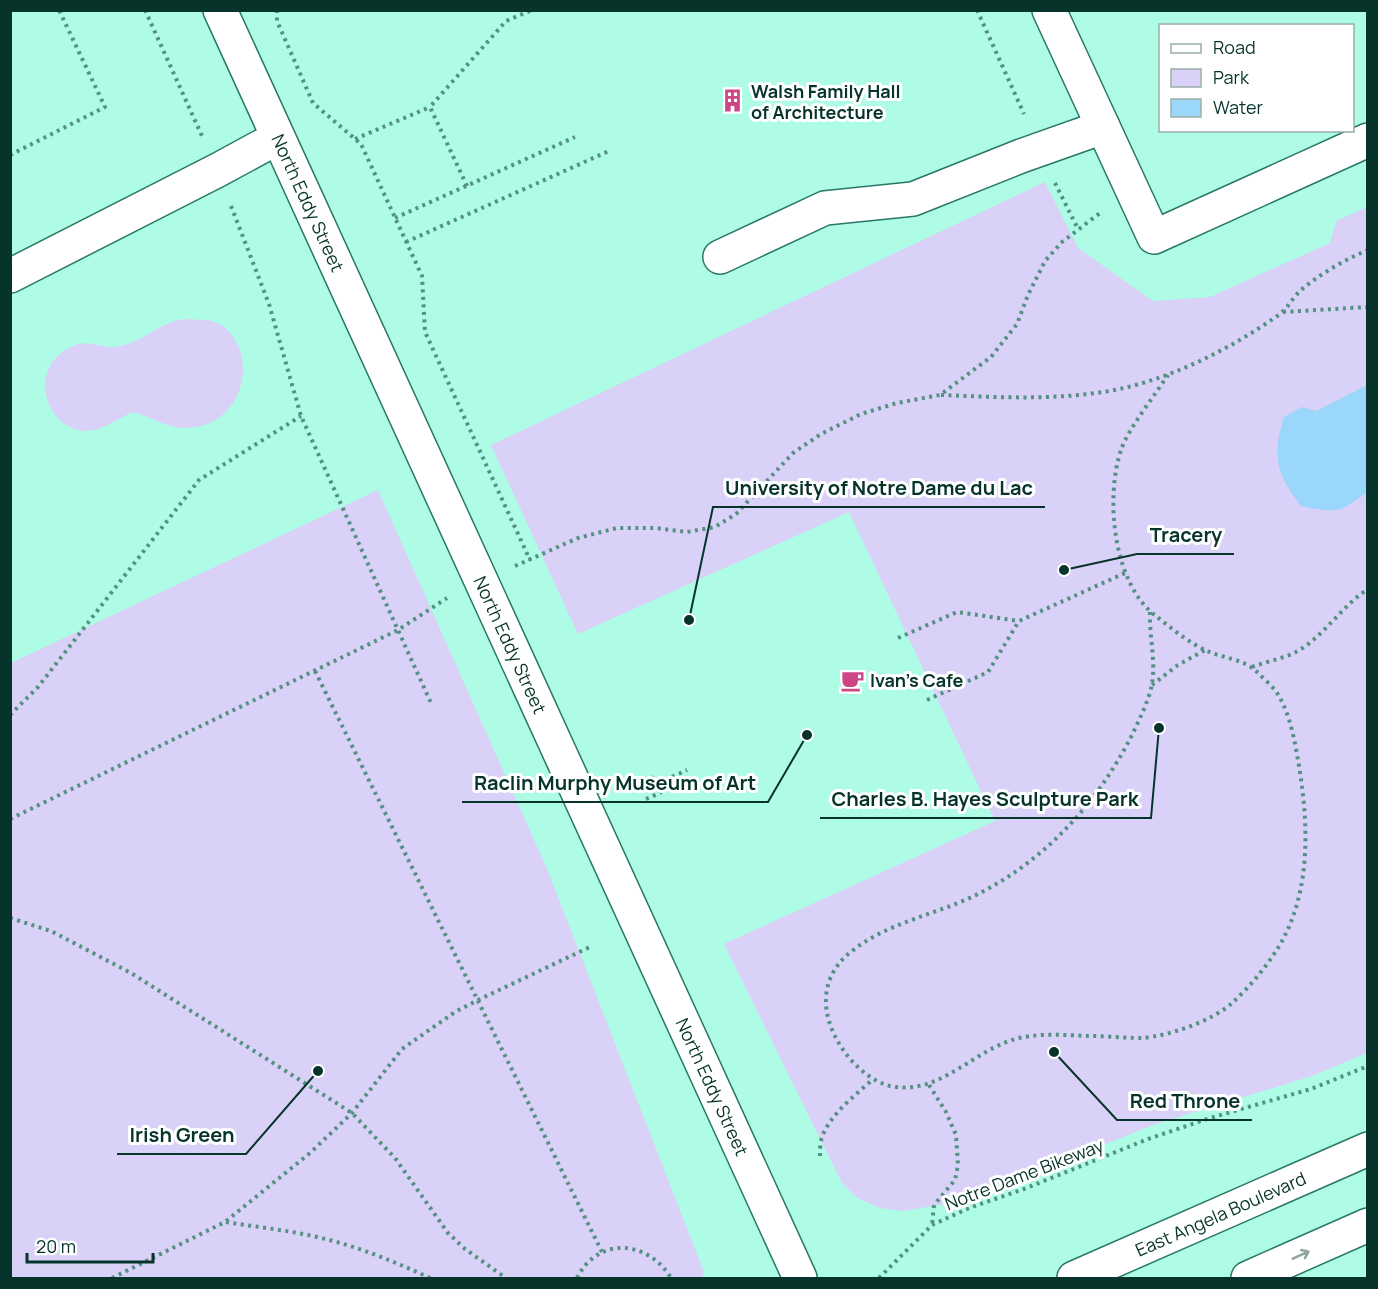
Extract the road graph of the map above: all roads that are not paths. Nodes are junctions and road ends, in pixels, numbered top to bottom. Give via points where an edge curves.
1 (220, 10) edge
2 (1049, 10) edge
3 (1103, 127) junction
4 (277, 138) junction
5 (1368, 140) edge
6 (720, 257) dead end
7 (10, 276) edge
8 (1368, 1149) edge
9 (1368, 1225) edge
10 (800, 1278) edge
11 (1074, 1278) edge
12 (1248, 1278) edge

1 - 4 street, North Eddy Street
2 - 3 street
3 - 5 street via 1154,237
3 - 6 street via 913,199 825,208
4 - 7 street
4 - 10 street, North Eddy Street
8 - 11 street, East Angela Boulevard
12 -> 9 street

